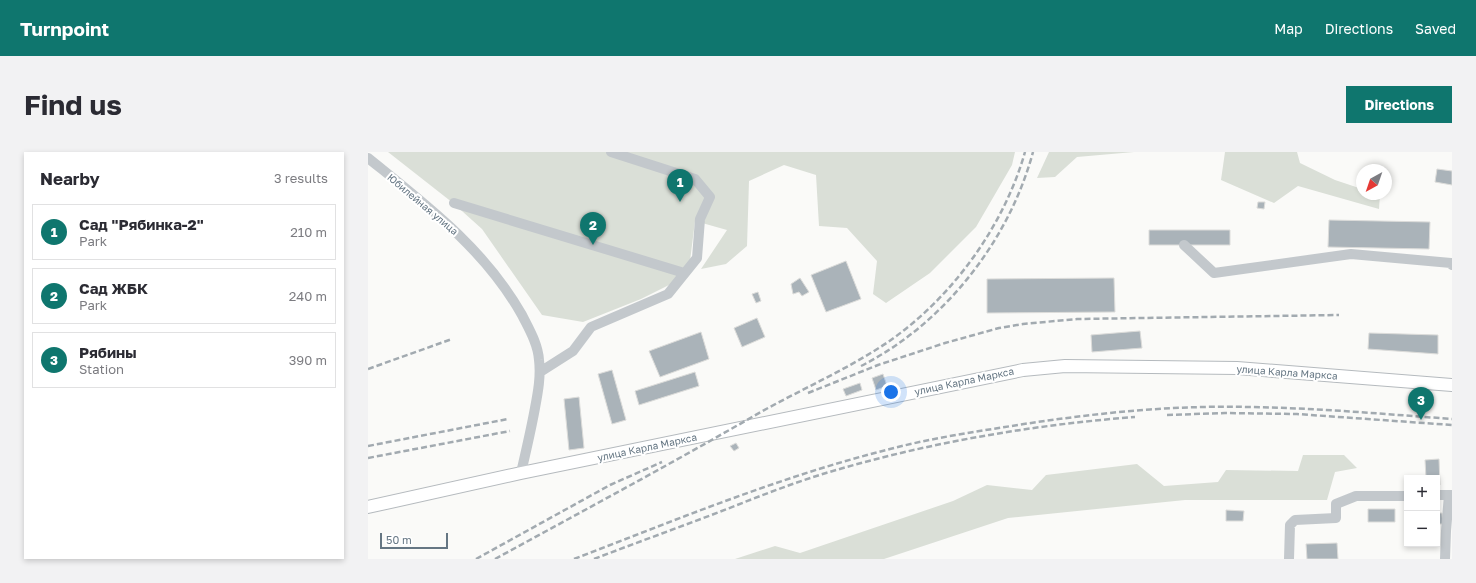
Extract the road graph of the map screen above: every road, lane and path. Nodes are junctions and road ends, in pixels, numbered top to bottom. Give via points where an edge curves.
1 (611, 152) edge
2 (368, 158) edge
3 (454, 203) dead end
4 (1184, 245) dead end
5 (1452, 265) edge
6 (681, 272) dead end
7 (540, 372) junction
8 (1452, 385) edge
9 (521, 473) junction
10 (1450, 495) edge
11 (1404, 496) edge
12 (368, 507) edge
13 (1289, 559) edge
14 (1445, 559) edge

1 - 7 street via 695,180 710,197 700,219 697,258 668,294 591,327 573,351
2 - 7 street, Юбилейная улица via 460,235 499,281 515,303 537,346
3 - 6 street
4 - 5 street via 1214,273 1351,254
7 - 9 street, Юбилейная улица
8 - 9 main road, улица Карла Маркса via 1237,368 1042,368 1008,372
9 - 12 main road, улица Карла Маркса
10 - 14 street
11 - 13 street via 1356,496 1336,504 1336,518 1295,520 1290,525

